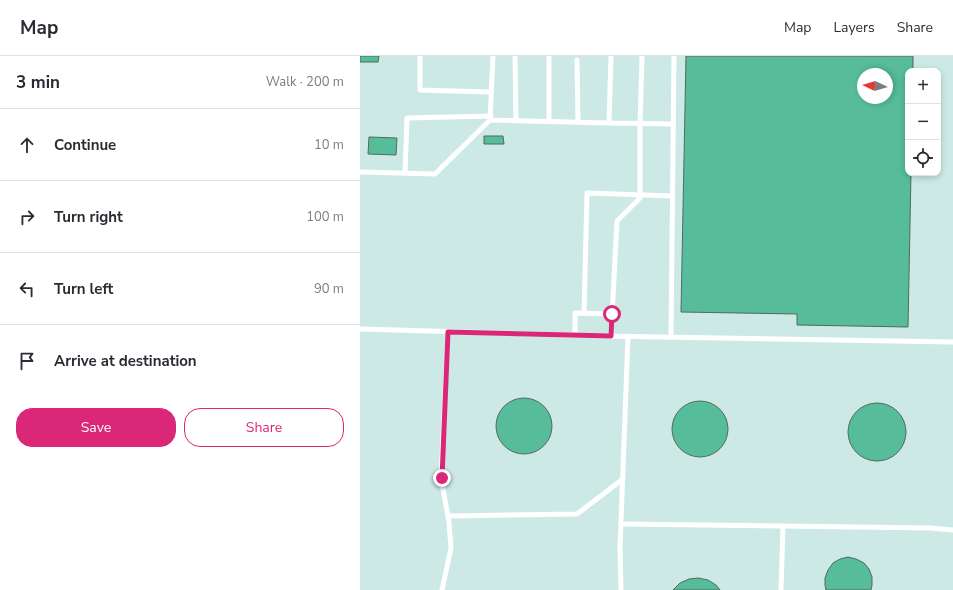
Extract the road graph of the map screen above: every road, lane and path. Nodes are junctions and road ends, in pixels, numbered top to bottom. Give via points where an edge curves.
1 (420, 56) edge
2 (493, 56) edge
3 (515, 56) edge
4 (549, 56) edge
5 (611, 56) edge
6 (642, 56) edge
7 (674, 56) edge
8 (577, 60) dead end
9 (491, 92) junction
10 (490, 118) junction
11 (516, 120) junction
12 (549, 121) junction
13 (578, 122) junction
14 (609, 123) junction
15 (640, 124) junction
16 (673, 124) junction
17 (360, 172) edge
18 (405, 173) junction
19 (640, 195) junction
20 (673, 196) junction
21 (584, 313) junction
22 (612, 314) junction
23 (360, 329) edge
24 (448, 332) junction
25 (575, 335) junction
26 (611, 336) junction
27 (628, 336) junction
28 (671, 337) junction
29 (953, 342) edge
30 (623, 479) junction
31 (448, 516) junction
32 (621, 524) junction
33 (783, 526) junction
34 (953, 530) edge
35 (442, 590) edge
36 (621, 590) edge
37 (781, 590) edge

1 - 9 lane via 420,90
2 - 9 lane
3 - 11 lane
4 - 12 lane
5 - 14 lane
6 - 15 lane
7 - 16 lane
8 - 13 lane
9 - 10 lane
10 - 11 lane
10 - 18 lane via 435,174
10 - 18 lane via 407,118
11 - 12 lane
12 - 13 lane
13 - 14 lane
14 - 15 lane
15 - 16 lane
15 - 19 lane
16 - 20 lane
17 - 18 lane
19 - 20 lane
19 - 21 lane via 587,193
19 - 22 lane via 617,221
20 - 28 lane
21 - 22 lane
21 - 25 lane via 575,313
22 - 26 lane
23 - 24 lane
24 - 25 lane
24 - 31 lane via 442,478
25 - 26 lane
26 - 27 lane
27 - 28 lane
27 - 30 lane
28 - 29 lane
30 - 31 lane via 577,514
30 - 32 lane
31 - 35 lane via 451,548
32 - 33 lane
32 - 36 lane
33 - 34 lane
33 - 37 lane

